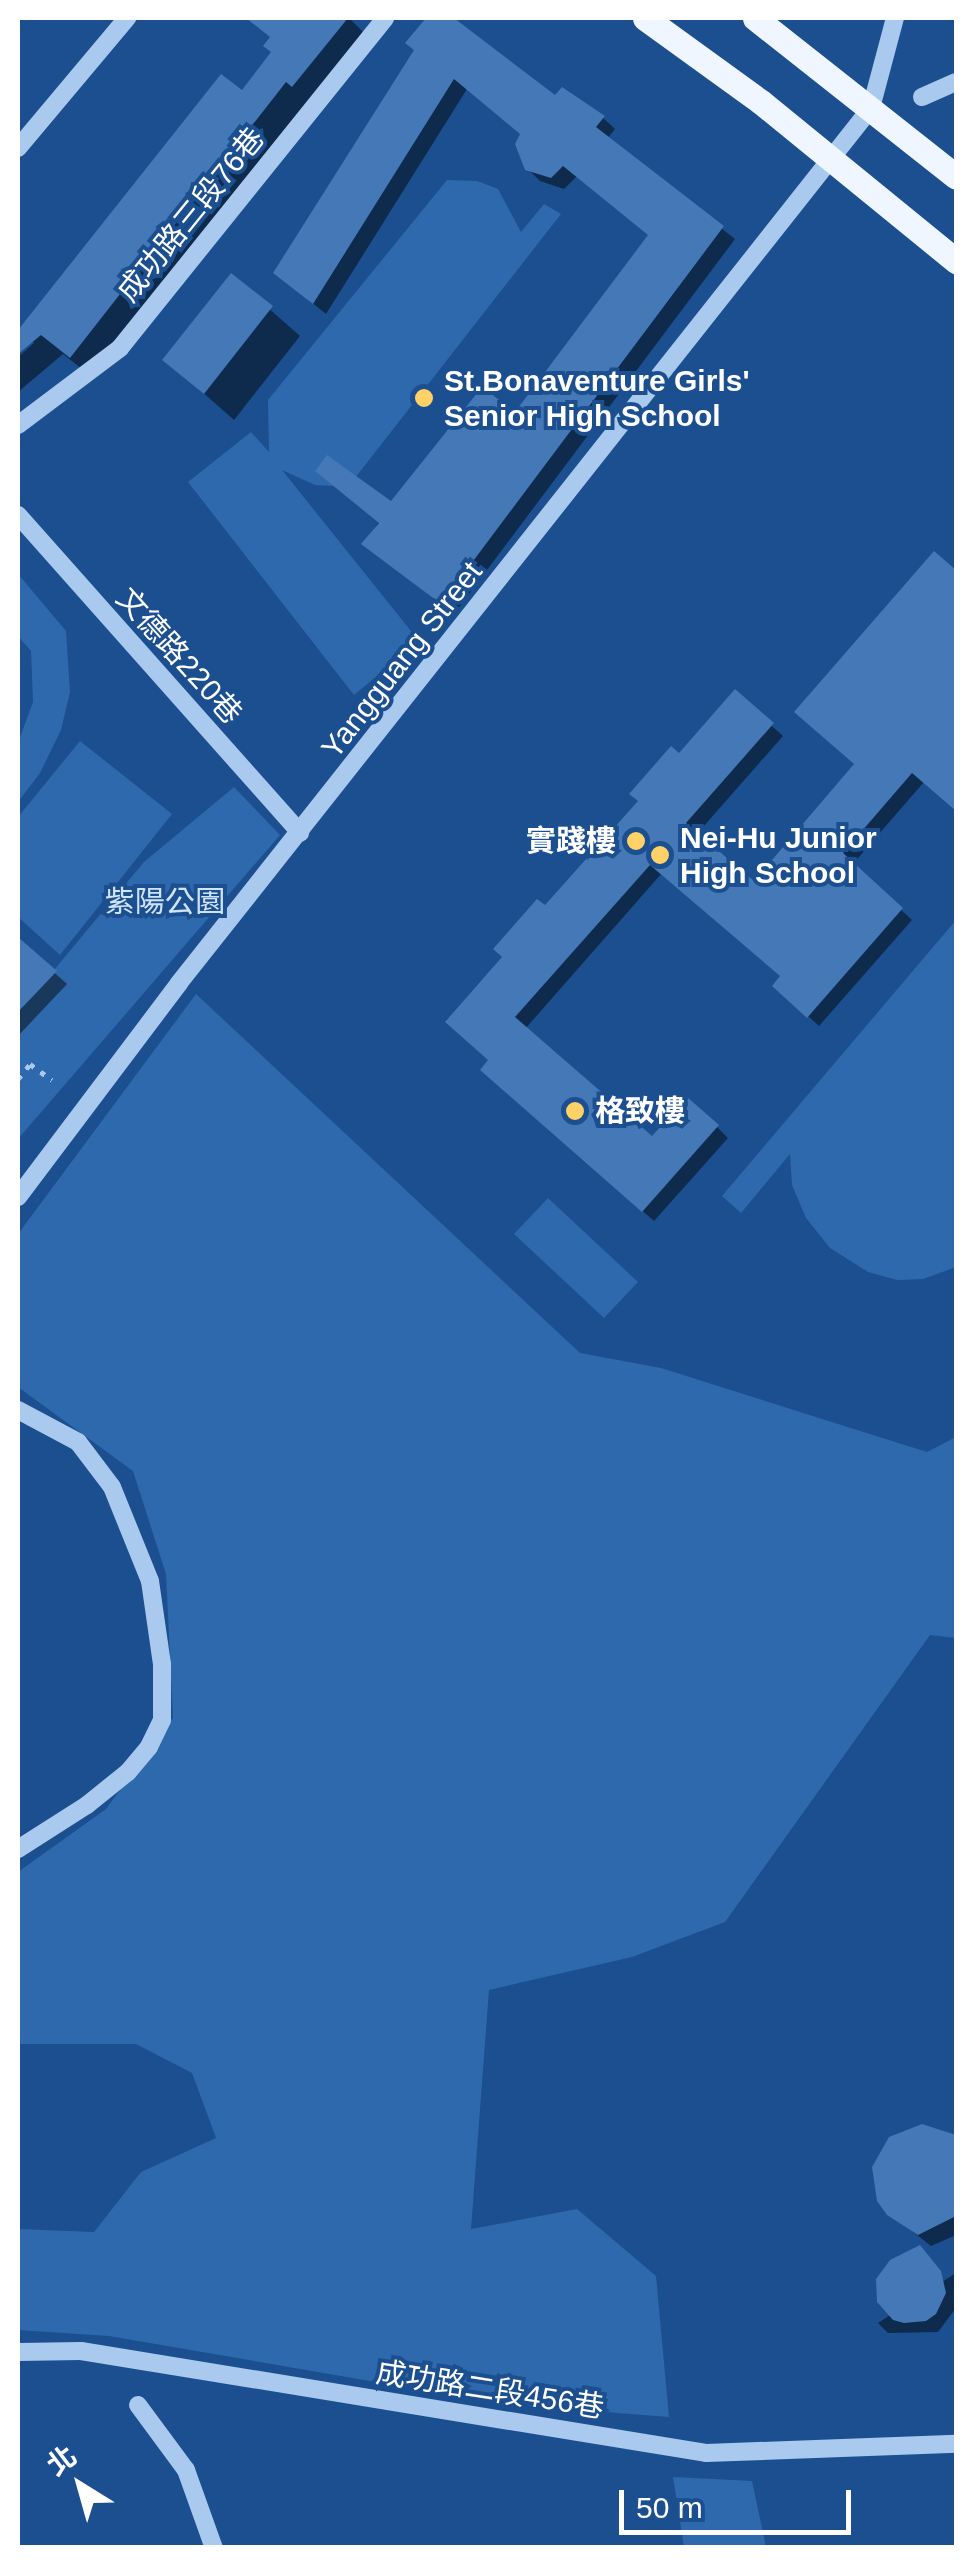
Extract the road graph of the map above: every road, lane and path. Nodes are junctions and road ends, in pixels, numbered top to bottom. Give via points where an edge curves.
1 (127, 18) edge
2 (384, 18) edge
3 (644, 18) edge
4 (755, 18) edge
5 (895, 18) edge
6 (956, 82) edge
7 (922, 97) dead end
8 (871, 108) junction
9 (18, 148) edge
10 (832, 159) junction
11 (956, 177) edge
12 (956, 261) edge
13 (18, 425) edge
14 (18, 515) edge
15 (300, 832) junction
16 (18, 1079) edge
17 (52, 1080) dead end
18 (18, 1196) edge
19 (18, 1410) edge
20 (18, 1849) edge
21 (18, 2352) edge
22 (138, 2404) dead end
23 (956, 2444) edge
24 (214, 2548) edge

1 - 9 street
2 - 13 street, 成功路三段76巷 via 120,348
3 - 10 main road
4 - 8 main road
5 - 8 street
6 - 7 street
8 - 10 street, Yangguang Street
8 - 11 main road
10 - 12 main road
10 - 15 street, Yangguang Street
14 - 15 street, 文德路220巷
15 - 18 street, Yangguang Street
16 - 17 path via 30,1064
19 - 20 street via 78,1442 112,1486 150,1581 162,1664 162,1720 149,1747 87,1805
21 - 23 street, 成功路二段456巷 via 81,2351 706,2453
22 - 24 street via 186,2470

